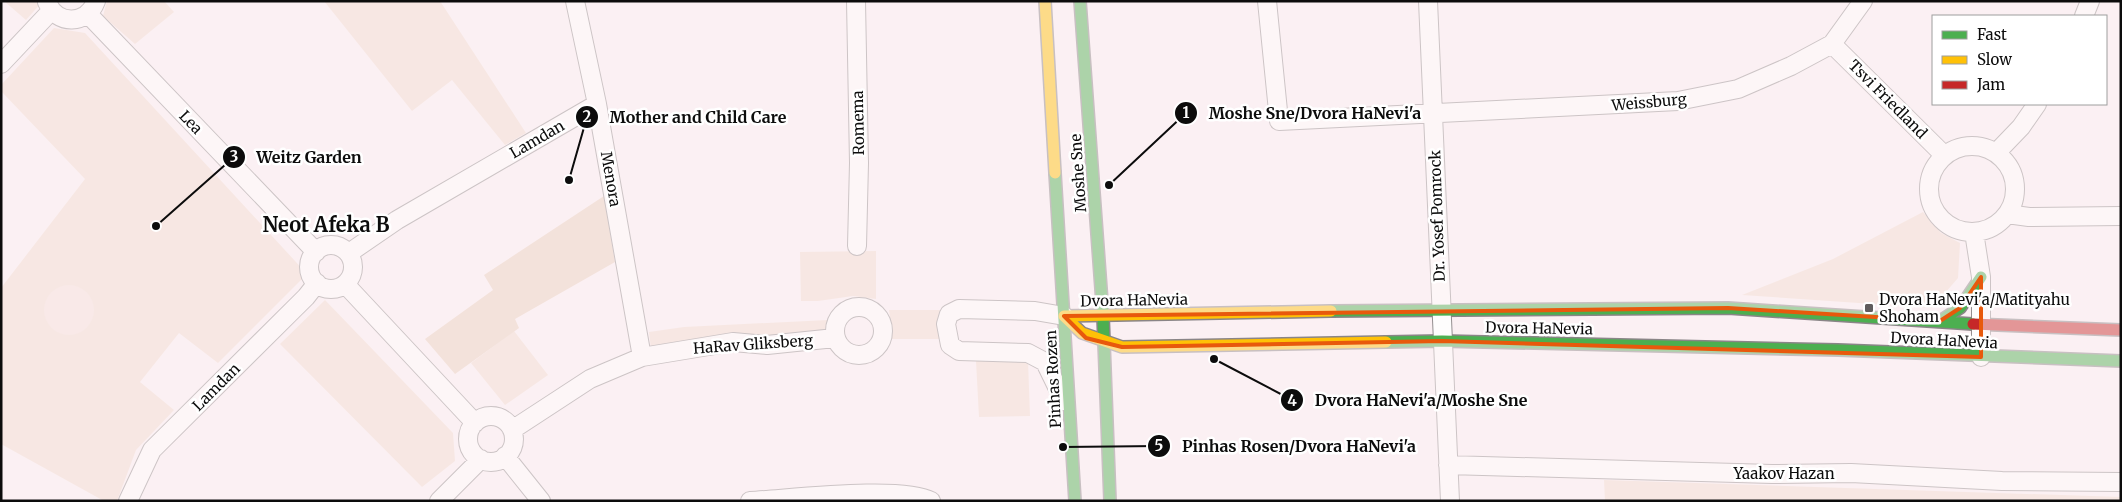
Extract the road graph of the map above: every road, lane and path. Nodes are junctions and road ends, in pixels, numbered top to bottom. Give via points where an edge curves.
1 (575, 1) edge
2 (856, 1) edge
3 (1045, 1) edge
4 (1080, 1) edge
5 (1267, 1) edge
6 (1428, 1) edge
7 (1863, 1) edge
8 (2090, 1) edge
9 (49, 6) edge
10 (92, 8) edge
11 (2084, 15) edge
12 (1832, 44) junction
13 (1, 64) edge
14 (598, 104) junction
15 (2036, 105) edge
16 (1433, 114) junction
17 (1996, 153) junction
18 (1944, 155) junction
19 (2007, 214) junction
20 (2121, 216) edge
21 (1974, 232) junction
22 (857, 246) dead end
23 (316, 252) junction
24 (349, 253) junction
25 (1981, 277) junction
26 (1100, 282) junction
27 (317, 283) junction
28 (345, 284) junction
29 (1441, 309) junction
30 (1064, 316) junction
31 (1103, 316) junction
32 (1124, 316) junction
33 (1940, 321) junction
34 (1982, 325) junction
35 (2121, 330) edge
36 (835, 338) dead end
37 (1442, 341) junction
38 (1104, 343) junction
39 (1122, 347) junction
40 (642, 357) junction
41 (1981, 357) junction
42 (2121, 361) edge
43 (1105, 370) junction
44 (1070, 414) junction
45 (475, 423) junction
46 (512, 430) junction
47 (506, 456) junction
48 (481, 459) junction
49 (1448, 465) junction
50 (2121, 482) edge
51 (128, 501) edge
52 (439, 501) edge
53 (542, 501) edge
54 (750, 501) edge
55 (932, 501) edge
56 (1075, 501) edge
57 (1110, 501) edge
58 (1450, 501) edge

1 - 14 street, Menora
2 - 22 street, Romema
3 - 30 street, Moshe Sne
4 - 26 street, Moshe Sne
5 - 16 street, Weissburg via 1278,121
6 - 16 street, Dr. Yosef Pomrock
7 - 12 street, Weissburg
8 - 11 street
9 - 10 street via 57,16 73,20
9 - 13 street
10 - 23 street, Lea
12 - 16 street, Weissburg via 1791,66 1738,88 1678,102
12 - 18 street, Tsvi Friedland
14 - 24 street, Lamdan via 397,220
14 - 40 street, Menora
15 - 17 street
16 - 29 street, Dr. Yosef Pomrock
17 - 18 street via 1983,147 1968,146
17 - 19 street via 2010,167 2015,181 2016,193
18 - 21 street via 1930,179 1929,198 1935,212 1946,224 1959,231
19 - 20 street via 2029,217
19 - 21 street via 1988,229
21 - 25 street
23 - 24 street via 322,247 336,245
23 - 27 street via 310,271
24 - 28 street via 353,266 350,279
25 - 33 street via 1960,308
25 - 34 street
26 - 31 street, Moshe Sne
26 - 32 street via 1114,308
27 - 28 street via 334,288
27 - 51 street, Lamdan via 152,450
28 - 45 street
29 - 32 street, Dvora HaNevia
29 - 33 street, Dvora HaNevia via 1728,308
29 - 37 street, Dr. Yosef Pomrock
30 - 31 street, Dvora HaNevia
30 - 38 street, Dvora HaNevia via 1072,328 1086,338
30 - 44 street, Pinhas Rozen
30 - 44 street via 1035,311 959,309 949,314 946,324 950,345 959,351 1028,353 1046,362
31 - 32 street, Dvora HaNevia
31 - 38 street, Moshe Sne
33 - 34 street, Dvora HaNevia
34 - 35 street, Dvora HaNevia
34 - 41 street
36 - 40 street, HaRav Gliksberg via 767,345 733,342
37 - 39 street, Dvora HaNevia
37 - 41 street, Dvora HaNevia via 1838,350
37 - 49 street, Dr. Yosef Pomrock
38 - 39 street, Dvora HaNevia
38 - 43 street
39 - 43 street
40 - 46 street, HaRav Gliksberg via 590,379
41 - 42 street, Dvora HaNevia
43 - 57 street
44 - 56 street, Pinhas Rozen
45 - 46 street via 493,416 505,421
45 - 48 street via 468,436 469,443 471,450
46 - 47 street via 514,441
47 - 48 street via 494,461
47 - 53 street
48 - 52 street
49 - 50 street, Yaakov Hazan
49 - 58 street, Dr. Yosef Pomrock
54 - 55 street via 897,493

